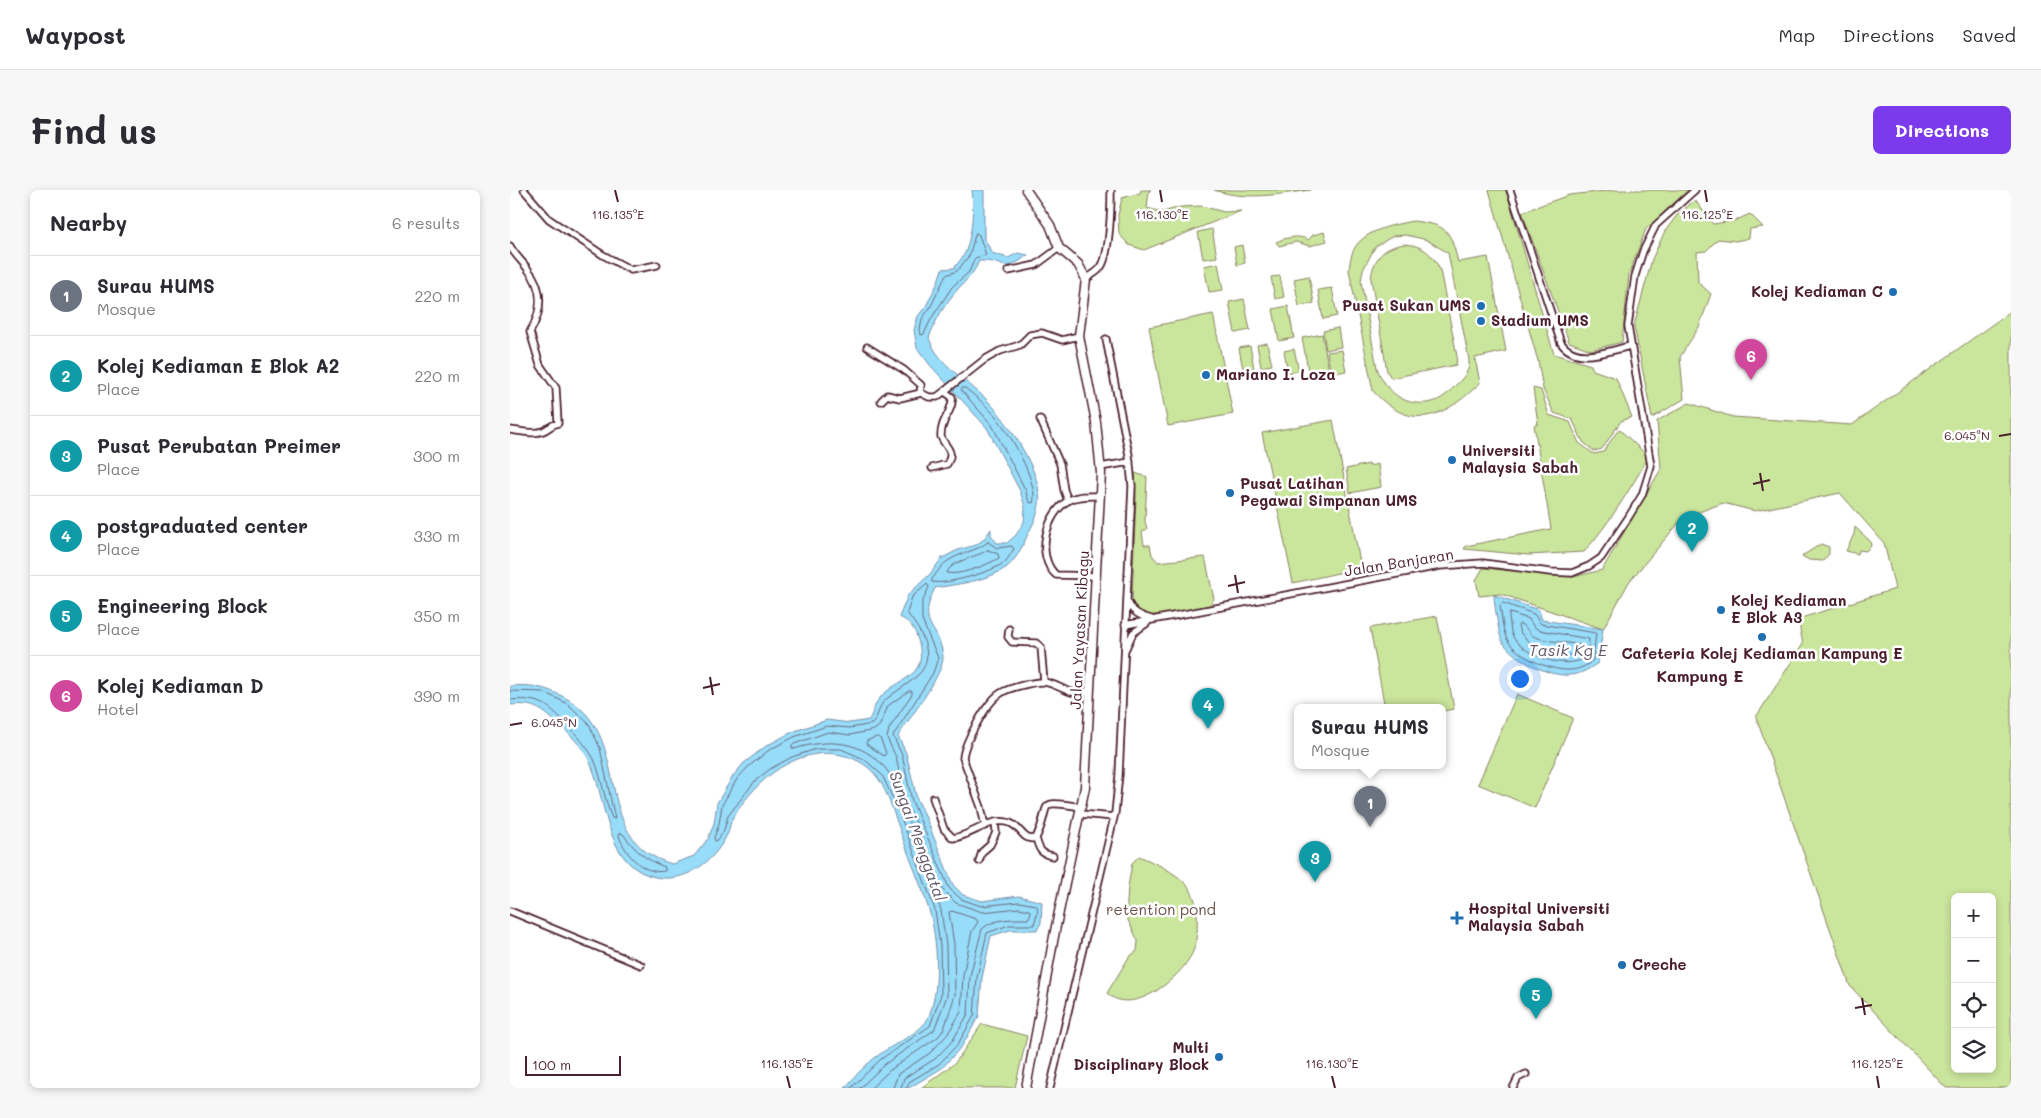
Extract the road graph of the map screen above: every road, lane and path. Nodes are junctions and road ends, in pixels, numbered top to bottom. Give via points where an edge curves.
1 (524, 190) edge
2 (1026, 190) edge
3 (1111, 190) edge
4 (1510, 190) edge
5 (1695, 190) edge
6 (510, 246) edge
7 (1059, 248) junction
8 (657, 266) dead end
9 (1008, 271) dead end
10 (1086, 279) junction
11 (1078, 336) junction
12 (1106, 339) dead end
13 (1630, 346) junction
14 (867, 347) dead end
15 (946, 390) junction
16 (920, 393) junction
17 (881, 402) dead end
18 (1040, 419) dead end
19 (510, 430) edge
20 (1130, 462) junction
21 (1100, 467) junction
22 (932, 468) dead end
23 (1100, 496) junction
24 (1068, 501) junction
25 (1095, 576) junction
26 (1127, 600) junction
27 (1156, 620) junction
28 (1125, 625) junction
29 (1009, 628) dead end
30 (1124, 654) junction
31 (1044, 682) junction
32 (1090, 692) junction
33 (933, 798) dead end
34 (1081, 811) junction
35 (1114, 818) junction
36 (995, 822) junction
37 (985, 826) junction
38 (1036, 838) junction
39 (1054, 856) dead end
40 (978, 861) dead end
41 (510, 911) edge
42 (641, 965) dead end
43 (1526, 1074) dead end
44 (1026, 1088) edge
45 (1050, 1088) edge
46 (1513, 1088) edge

1 - 8 street via 548,219 603,255 631,270
2 - 7 street via 1046,218
3 - 10 street via 1104,260 1099,270
4 - 13 street via 1561,343 1572,354 1584,356
5 - 13 street, Jalan Banjaran via 1656,225 1643,251 1630,298
6 - 19 street via 537,284 541,307 530,332 540,365 556,388 558,409 558,423 542,432 525,434
7 - 9 street via 1036,265
7 - 10 street via 1078,264
10 - 11 street, Jalan Yayasan Kibagu
11 - 15 street via 1062,340 1042,333 1030,335 1020,346 992,355
11 - 21 street, Jalan Yayasan Kibagu via 1096,422
12 - 20 street
13 - 27 street, Jalan Banjaran via 1652,466 1642,495 1628,518 1601,558 1589,566 1572,573 1489,564 1440,566
14 - 16 street via 909,373 921,385
15 - 16 street via 934,397
15 - 22 street via 952,401 942,422 941,437 950,450 950,457 947,464
16 - 17 street via 900,398 887,395
18 - 24 street via 1060,464
20 - 21 street
20 - 26 street via 1132,486
21 - 23 street, Jalan Yayasan Kibagu
23 - 24 street via 1077,497
23 - 25 street, Jalan Yayasan Kibagu
24 - 25 street via 1059,508 1048,526 1045,553 1048,563 1056,575
25 - 32 street, Jalan Yayasan Kibagu
26 - 27 street via 1138,614
26 - 28 street
27 - 28 street, Jalan Banjaran
27 - 30 street via 1133,633
28 - 30 street
29 - 31 street via 1008,637 1012,642 1036,643 1042,647
30 - 35 street
31 - 32 street via 1072,692
31 - 37 street via 1001,692 994,698 964,752
32 - 34 street, Jalan Yayasan Kibagu via 1087,766
33 - 37 street via 944,828 953,838
34 - 35 street
34 - 38 street via 1054,802 1048,805
34 - 44 street, Jalan Yayasan Kibagu
35 - 45 street
36 - 37 street
36 - 38 street via 1010,824 1031,840
36 - 40 street via 994,838
38 - 39 street via 1040,851
41 - 42 street
43 - 46 street via 1518,1078

